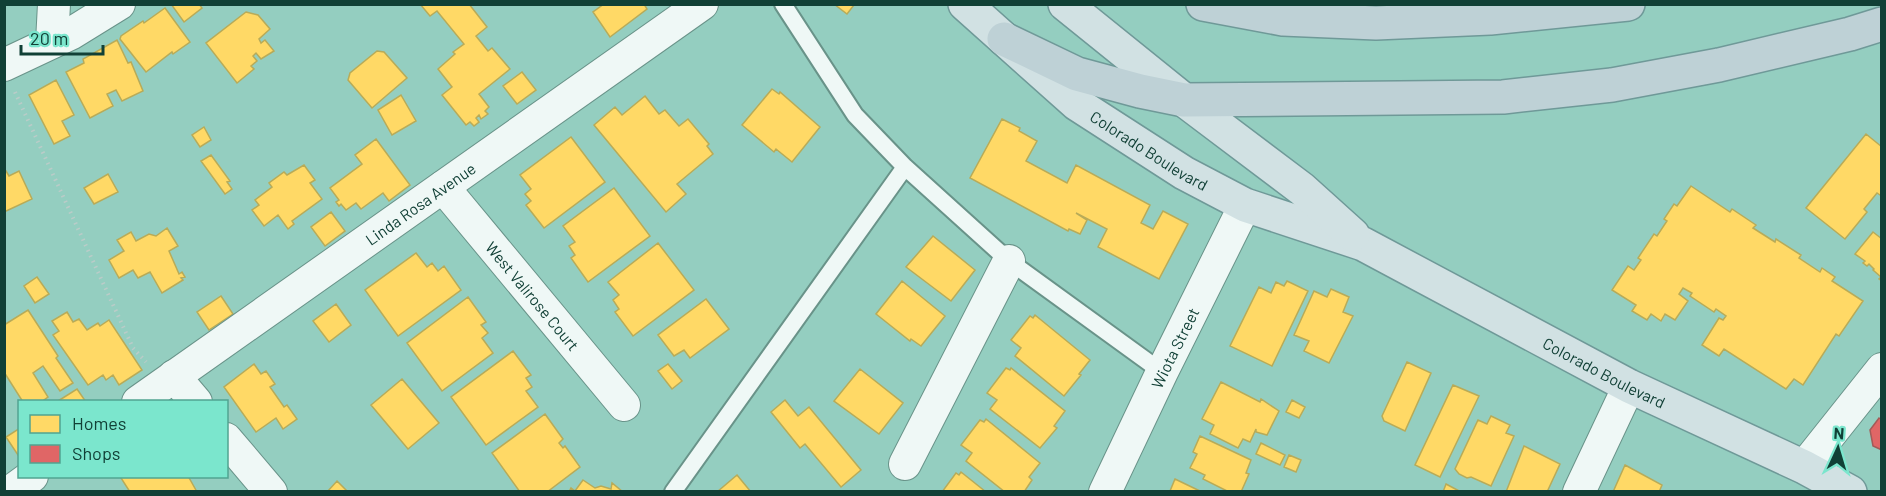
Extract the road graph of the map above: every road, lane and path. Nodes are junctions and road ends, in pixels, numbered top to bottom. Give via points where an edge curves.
1 (54, 4) edge
2 (119, 4) edge
3 (702, 4) edge
4 (783, 4) edge
5 (965, 4) edge
6 (1065, 4) edge
7 (1203, 4) edge
8 (1628, 4) edge
9 (1881, 24) edge
10 (1004, 39) junction
11 (52, 42) junction
12 (9, 78) edge
13 (1184, 100) junction
14 (905, 167) junction
15 (443, 187) junction
16 (1245, 205) junction
17 (1364, 244) junction
18 (1009, 261) junction
19 (1881, 369) edge
20 (1162, 372) junction
21 (170, 379) junction
22 (1629, 386) junction
23 (141, 400) edge
24 (194, 400) edge
25 (624, 405) dead end
26 (228, 441) edge
27 (905, 464) dead end
28 (1804, 467) junction
29 (31, 478) edge
30 (10, 492) edge
31 (271, 492) edge
32 (673, 492) edge
33 (1105, 492) edge
34 (1579, 492) edge
35 (1850, 492) edge

1 - 11 street
2 - 11 street
3 - 15 street, Linda Rosa Avenue
4 - 14 lane via 855,115
5 - 10 main road, Colorado Boulevard
6 - 13 main road, Colorado Boulevard
7 - 8 highway via 1283,19 1376,22 1490,18
9 - 13 highway via 1719,65 1612,85 1503,97
10 - 13 highway via 1077,74
10 - 16 main road, Colorado Boulevard via 1095,117 1184,173
11 - 12 street
12 - 21 path via 133,348
13 - 17 main road, Colorado Boulevard via 1302,189
14 - 18 lane
14 - 32 lane
15 - 21 street, Linda Rosa Avenue
15 - 25 street, West Valirose Court
16 - 17 main road, Colorado Boulevard
16 - 20 street, Wiota Street
17 - 22 main road, Colorado Boulevard
18 - 20 lane
18 - 27 street
19 - 28 street
20 - 33 street, Wiota Street
21 - 23 street, Linda Rosa Avenue
21 - 24 street
22 - 28 main road, Colorado Boulevard
22 - 34 street
26 - 31 street
28 - 35 main road, Colorado Boulevard
29 - 30 street

